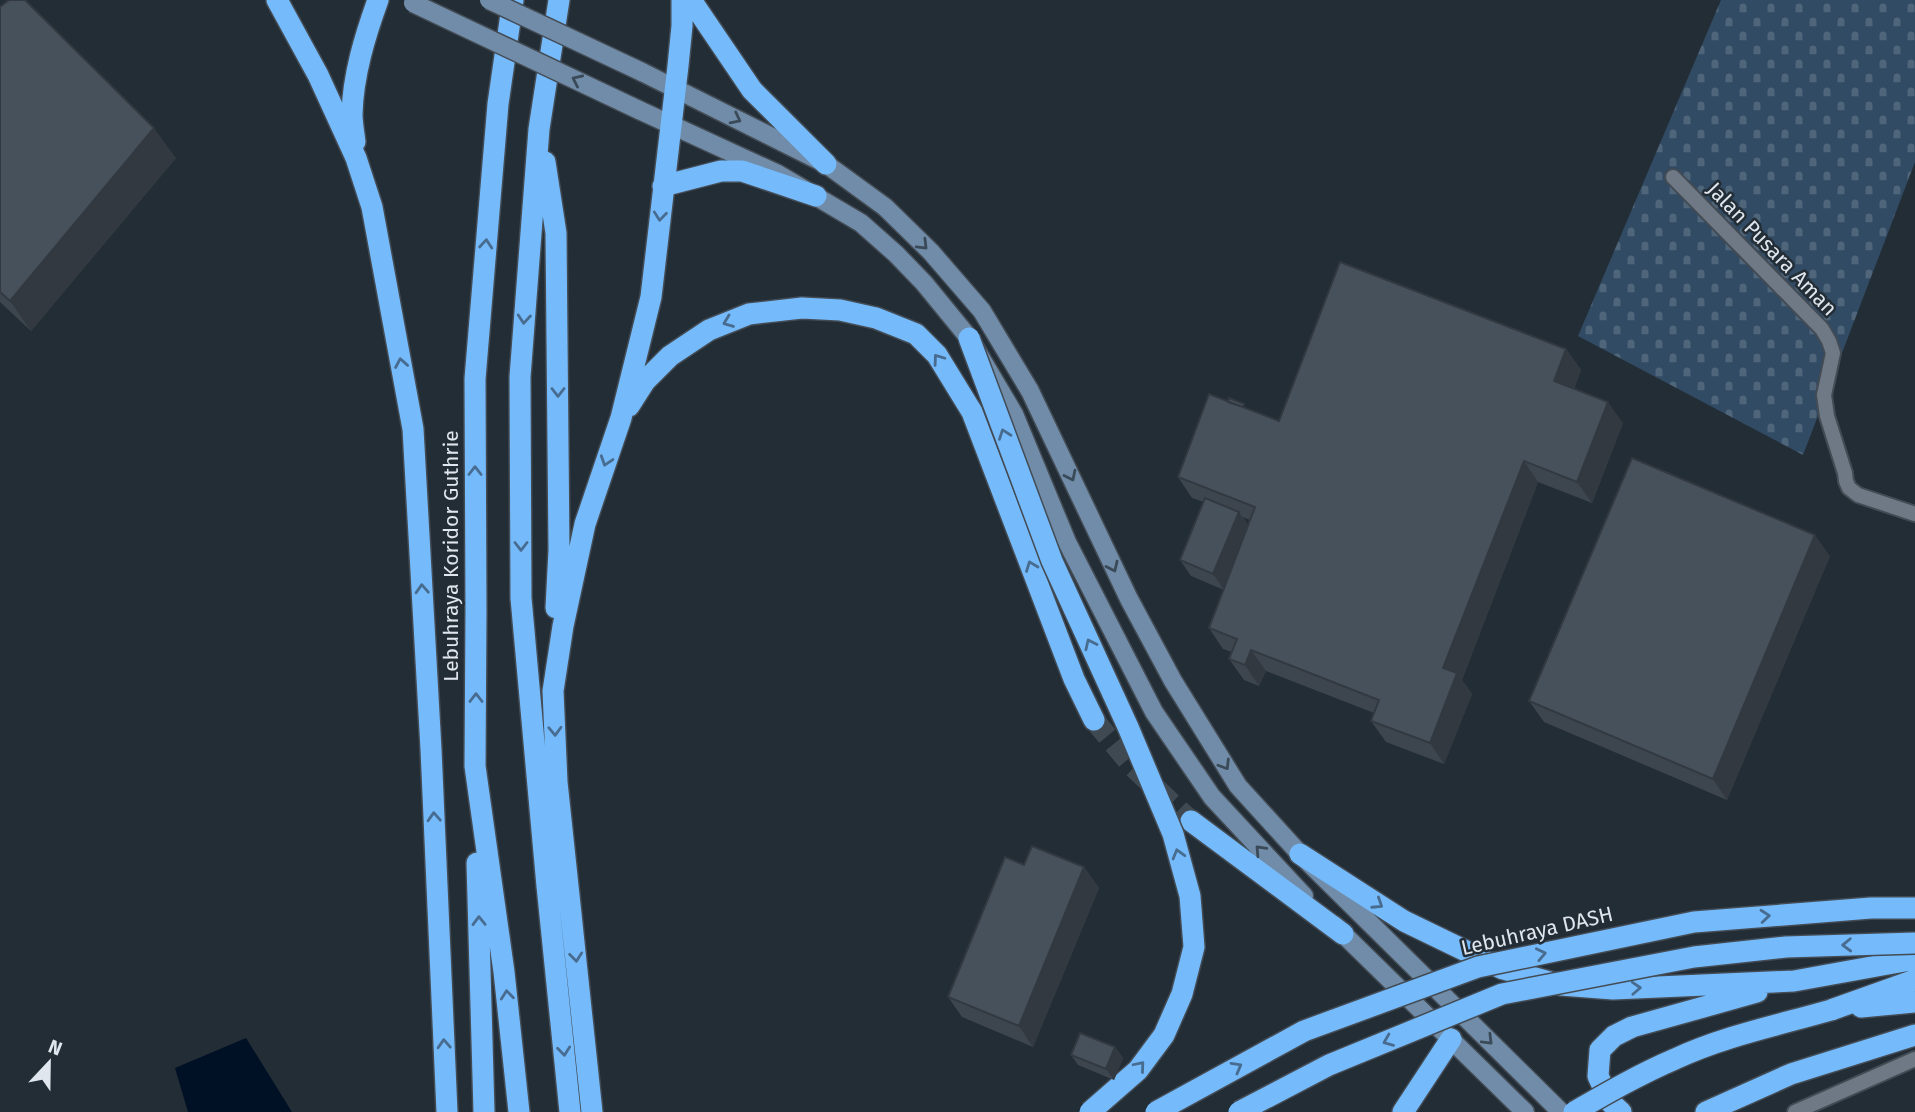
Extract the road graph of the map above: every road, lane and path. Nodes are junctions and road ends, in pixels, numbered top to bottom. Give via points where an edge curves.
1 (276, 0) edge
2 (378, 0) edge
3 (489, 0) edge
4 (513, 0) edge
5 (559, 0) edge
6 (682, 0) edge
7 (691, 0) edge
8 (410, 1) edge
9 (675, 88) junction
10 (670, 123) junction
11 (539, 129) junction
12 (356, 158) junction
13 (826, 164) junction
14 (1674, 177) dead end
15 (663, 186) junction
16 (816, 196) junction
17 (969, 338) junction
18 (621, 418) junction
19 (1915, 514) edge
20 (553, 691) junction
21 (1094, 720) tunnel mouth
22 (475, 766) junction
23 (1191, 821) tunnel mouth
24 (1300, 854) junction
25 (1915, 908) edge
26 (1343, 934) junction
27 (1915, 943) edge
28 (1915, 959) edge
29 (1915, 980) edge
30 (1794, 981) junction
31 (1915, 1002) edge
32 (1831, 1010) junction
33 (1915, 1035) edge
34 (1451, 1039) junction
35 (1915, 1059) edge
36 (447, 1112) edge
37 (484, 1112) edge
38 (519, 1112) edge
39 (570, 1112) edge
40 (592, 1112) edge
41 (1090, 1112) edge
42 (1156, 1112) edge
43 (1239, 1112) edge
44 (1403, 1112) edge
45 (1525, 1112) edge
46 (1560, 1112) edge
47 (1574, 1112) edge
48 (1621, 1112) edge
49 (1706, 1112) edge
50 (1795, 1112) edge

1 - 12 highway via 318,75
2 - 12 highway via 356,76 352,114
3 - 9 main road, bridge
22 -> 4 highway, Lebuhraya Koridor Guthrie via 475,379 498,104
5 - 11 highway
6 - 9 highway
7 - 13 highway via 752,90
10 -> 8 main road, bridge
9 - 10 highway
9 -> 13 main road
10 - 15 highway
10 - 16 main road
11 -> 20 highway via 556,233 559,550
11 -> 39 highway via 520,377 521,598
36 -> 12 highway via 413,429 372,208
13 -> 24 main road via 885,207 982,311 1030,391 1173,681 1238,786
14 - 19 street, Jalan Pusara Aman via 1829,341 1833,354 1824,395 1849,488
15 - 16 highway via 720,171 742,171
15 -> 18 highway via 651,297
16 - 17 main road via 860,223 896,254
26 -> 17 main road via 1212,797 1154,712 1067,542 1014,414
41 -> 17 highway, bridge via 1138,1070 1164,1035 1182,994 1194,947 1190,896 1173,834 1052,561
18 -> 20 highway via 585,524
21 -> 18 highway via 972,412 937,355 916,334 877,318 840,310 802,308 749,314 709,330 670,356
20 -> 40 highway via 557,782
37 -> 22 highway
38 -> 22 highway, Lebuhraya Koridor Guthrie
23 - 26 highway
24 -> 30 highway via 1404,921 1503,969 1561,985 1612,989
24 -> 46 main road
42 -> 25 highway, Lebuhraya DASH, bridge via 1304,1031 1478,967 1695,922
26 - 34 main road
27 -> 43 highway, bridge via 1786,947 1694,957 1502,994 1329,1065
28 - 30 highway
29 - 32 highway
30 - 48 highway via 1614,1036 1600,1050 1598,1076
31 - 32 highway
32 - 47 highway, bridge via 1676,1058
33 - 49 highway via 1791,1074
34 - 44 highway
34 - 45 main road
35 - 50 street

